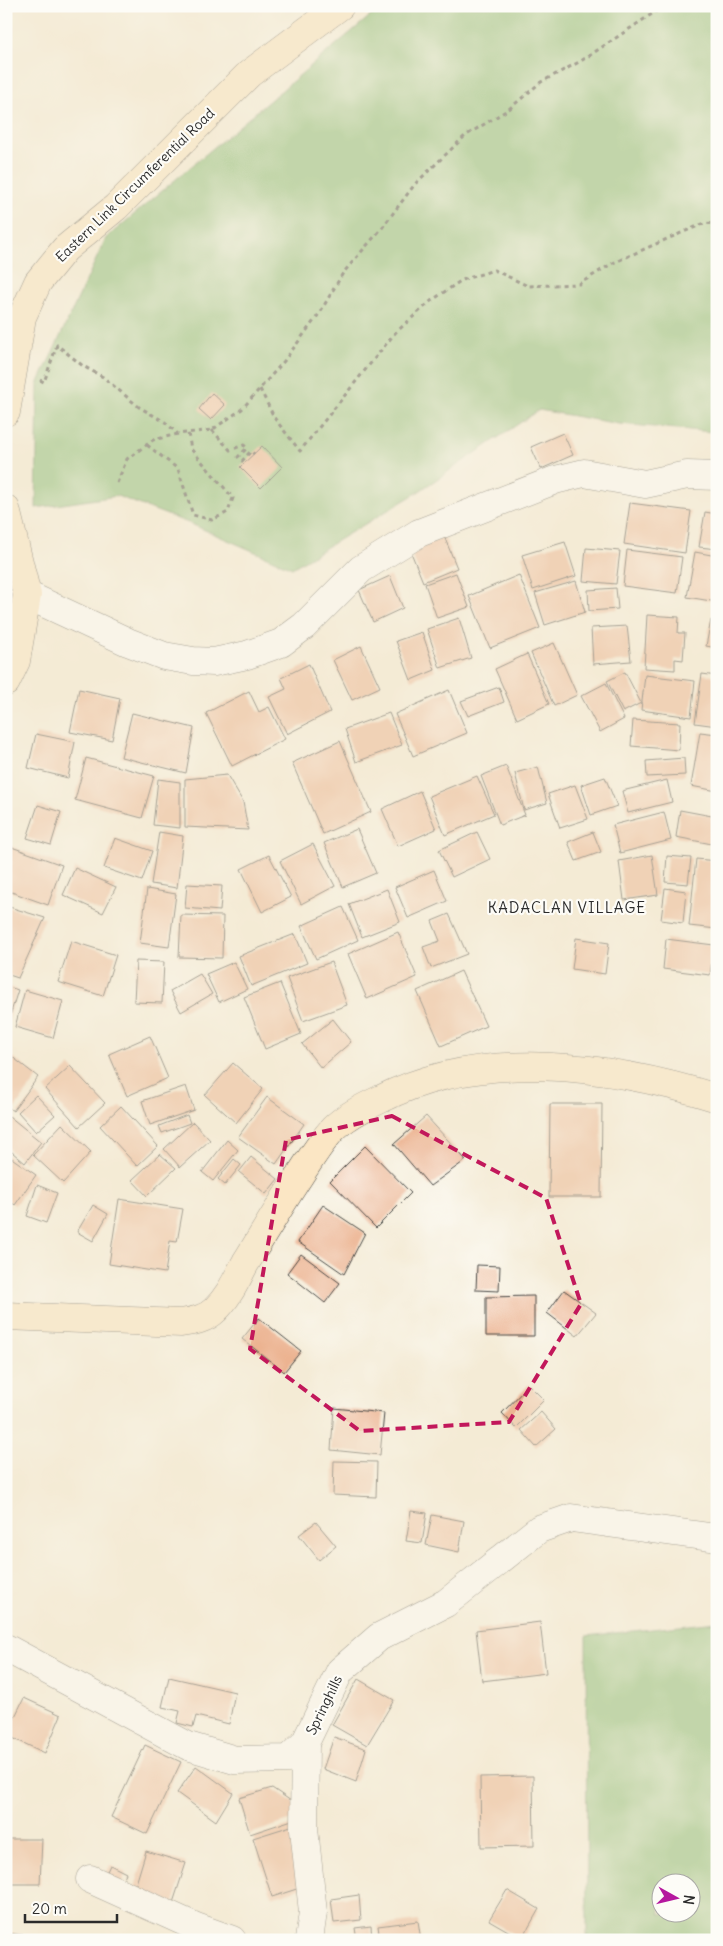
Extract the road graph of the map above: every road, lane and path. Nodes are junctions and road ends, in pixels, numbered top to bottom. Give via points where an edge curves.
1 (340, 6) edge
2 (664, 6) edge
3 (717, 224) edge
4 (38, 374) dead end
5 (260, 389) junction
6 (6, 412) edge
7 (212, 430) junction
8 (188, 433) junction
9 (178, 434) junction
10 (147, 445) junction
11 (254, 454) dead end
12 (717, 476) edge
13 (117, 483) dead end
14 (6, 509) edge
15 (28, 595) junction
16 (6, 682) edge
17 (717, 1098) edge
18 (6, 1316) edge
19 (717, 1538) edge
20 (6, 1648) edge
21 (305, 1743) junction
22 (90, 1879) dead end
23 (232, 1940) edge
24 (309, 1940) edge

1 - 6 main road, Eastern Link Circumferential Road via 249,74 116,207 65,249 38,282 22,318
2 - 5 path via 581,61 541,82 509,109 465,136 415,184 343,273 319,314
3 - 5 path via 705,223 667,238 613,263 579,284 528,286 494,270 462,280 431,301 395,333 300,451 275,419
4 - 9 path via 39,380 44,382 57,345
5 - 7 path via 242,409
7 - 8 path
7 - 11 path via 230,450 244,445 247,448 238,457 242,460 251,451
8 - 9 path
8 - 10 path via 191,449 233,498 228,512 212,520 193,515 178,469
9 - 10 path via 153,440
10 - 13 path via 127,459
12 - 15 street via 687,476 645,484 584,473 555,480 419,533 361,569 304,626 281,643 246,656 214,662 164,656
14 - 15 main road
15 - 16 main road via 16,661
17 - 18 main road via 642,1080 521,1066 495,1066 430,1079 395,1091 359,1110 334,1129 276,1212 227,1294 215,1310 199,1320 181,1323
19 - 21 street, Springhills via 571,1518 539,1529 446,1603 379,1636 340,1671
20 - 21 street, Springhills via 188,1746 235,1760 279,1759 288,1758
21 - 24 street via 304,1829 313,1912
22 - 23 street

